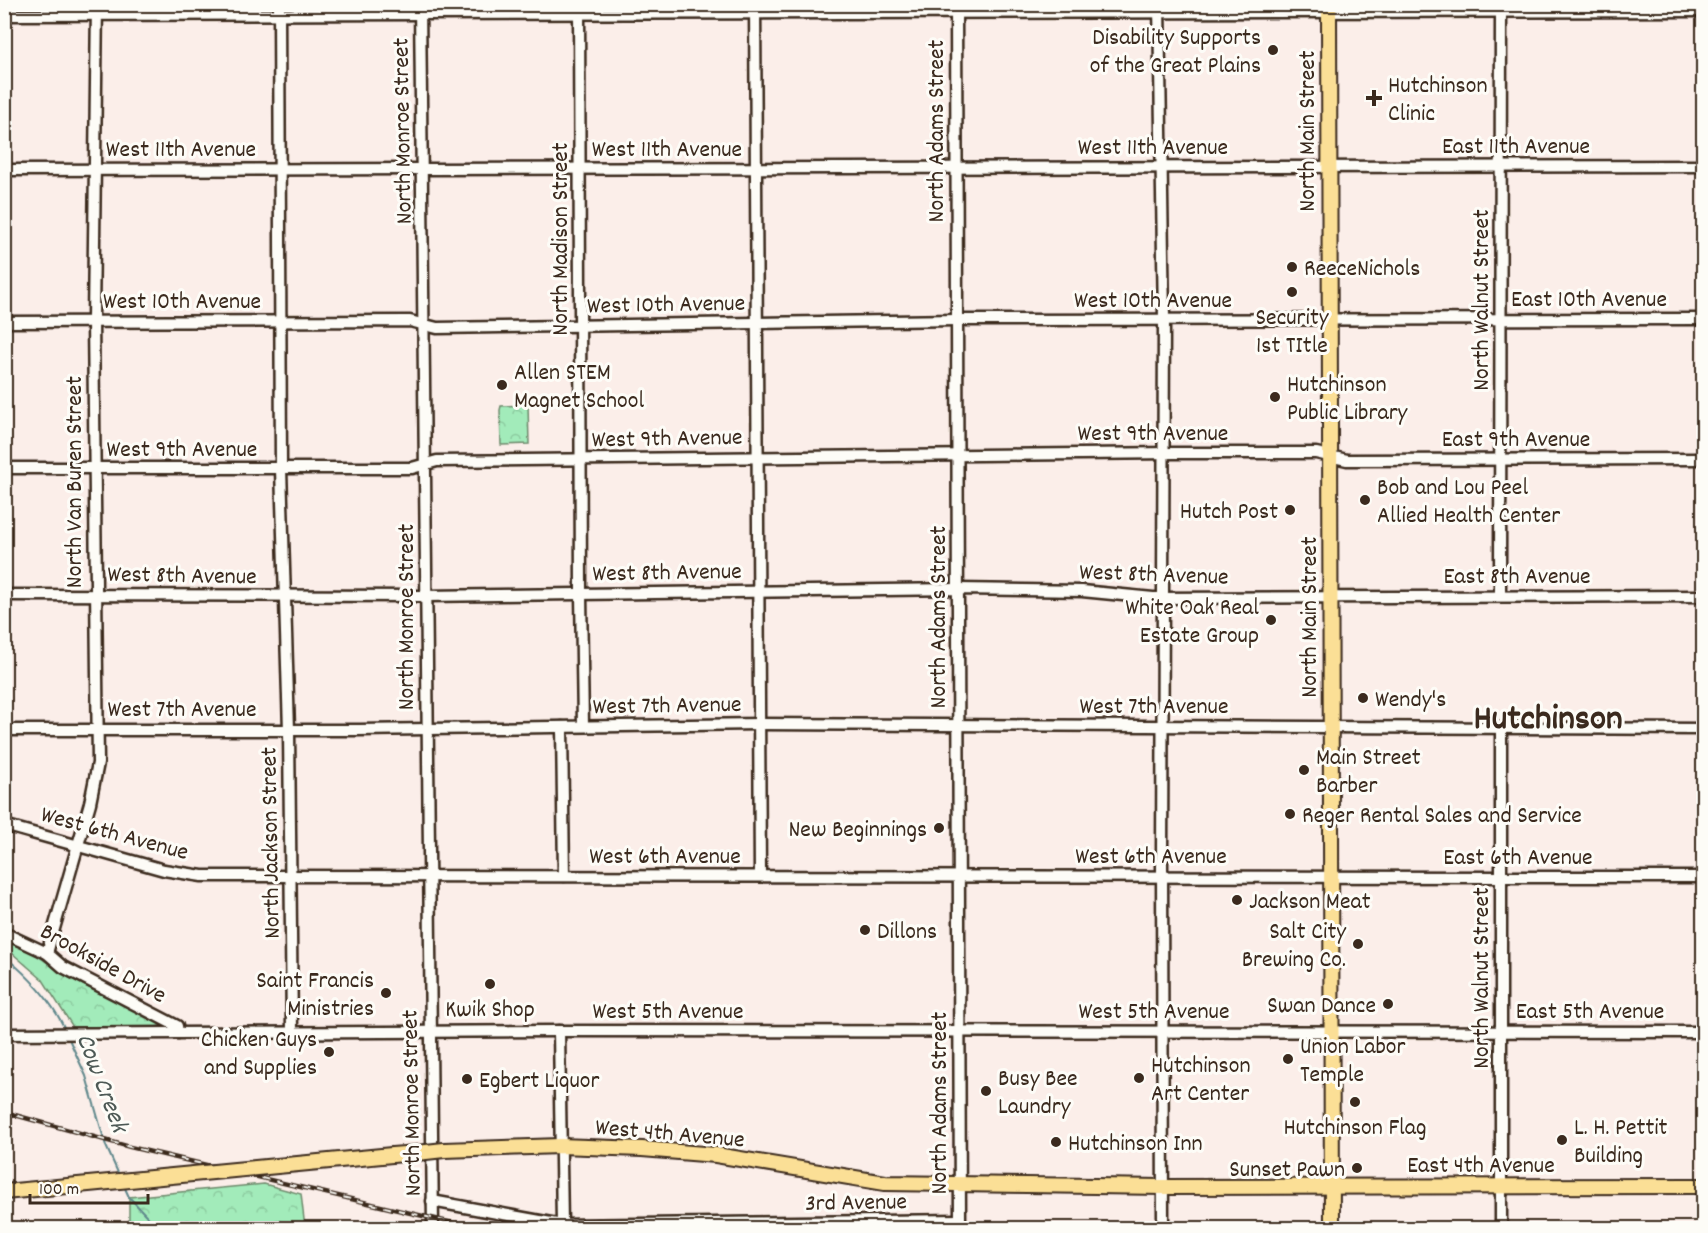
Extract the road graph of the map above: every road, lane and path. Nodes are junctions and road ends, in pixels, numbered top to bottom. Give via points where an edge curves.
1 (1159, 8) edge
2 (1329, 8) edge
3 (1501, 8) edge
4 (279, 9) edge
5 (421, 9) edge
6 (579, 9) edge
7 (755, 9) edge
8 (956, 9) edge
9 (97, 10) edge
10 (1704, 11) edge
11 (4, 15) edge
12 (1704, 165) edge
13 (1501, 166) junction
14 (1162, 167) junction
15 (1329, 167) junction
16 (422, 168) junction
17 (957, 168) junction
18 (280, 169) junction
19 (579, 169) junction
20 (756, 169) junction
21 (4, 170) edge
22 (95, 170) junction
23 (1501, 318) junction
24 (1164, 319) junction
25 (1329, 319) junction
26 (1704, 319) edge
27 (93, 320) junction
28 (957, 320) junction
29 (4, 322) edge
30 (282, 322) junction
31 (756, 323) junction
32 (423, 324) junction
33 (580, 326) junction
34 (1164, 453) junction
35 (957, 454) junction
36 (1330, 456) junction
37 (757, 457) junction
38 (580, 459) junction
39 (1501, 459) junction
40 (1704, 459) edge
41 (425, 465) junction
42 (4, 468) edge
43 (95, 469) junction
44 (282, 469) junction
45 (958, 589) junction
46 (758, 590) junction
47 (95, 594) junction
48 (580, 594) junction
49 (4, 595) edge
50 (285, 596) junction
51 (426, 596) junction
52 (1500, 596) junction
53 (1704, 596) edge
54 (1163, 597) junction
55 (1330, 597) junction
56 (759, 724) junction
57 (958, 725) junction
58 (583, 726) junction
59 (1162, 726) junction
60 (562, 727) junction
61 (1331, 728) junction
62 (1501, 728) junction
63 (97, 729) junction
64 (427, 729) junction
65 (1704, 729) edge
66 (4, 730) edge
67 (289, 730) junction
68 (4, 825) edge
69 (78, 844) junction
70 (429, 876) junction
71 (564, 876) junction
72 (760, 876) junction
73 (958, 876) junction
74 (1162, 876) junction
75 (1501, 876) junction
76 (291, 877) junction
77 (1332, 877) junction
78 (1704, 877) edge
79 (4, 933) edge
80 (47, 953) junction
81 (559, 1031) junction
82 (1162, 1031) junction
83 (1332, 1031) junction
84 (1501, 1031) junction
85 (292, 1032) junction
86 (430, 1032) junction
87 (958, 1032) junction
88 (1704, 1032) edge
89 (178, 1033) junction
90 (4, 1034) edge
91 (560, 1146) junction
92 (959, 1185) junction
93 (1502, 1186) junction
94 (1704, 1186) edge
95 (1163, 1187) junction
96 (1332, 1187) junction
97 (4, 1192) edge
98 (432, 1201) junction
99 (960, 1224) edge
100 (562, 1225) junction
101 (433, 1228) edge
102 (1163, 1228) edge
103 (1332, 1228) edge
104 (1502, 1228) edge

1 - 2 street
1 - 8 street
1 - 14 street
2 - 3 street
2 - 15 main road, North Main Street
3 - 10 street
3 - 13 street, North Walnut Street
4 - 5 street
4 - 9 street
4 - 18 street, North Jackson Street
5 - 6 street
5 - 16 street, North Monroe Street
6 - 7 street
6 - 19 street, North Madison Street
7 - 8 street
7 - 20 street
8 - 17 street, North Adams Street
9 - 11 street
9 - 22 street, North Van Buren Street
12 - 13 street, East 11th Avenue
13 - 15 street, East 11th Avenue
13 - 23 street, North Walnut Street
14 - 15 street, West 11th Avenue
14 - 17 street, West 11th Avenue
14 - 24 street
15 - 25 main road, North Main Street
16 - 18 street, West 11th Avenue
16 - 19 street, West 11th Avenue
16 - 32 street, North Monroe Street
17 - 20 street, West 11th Avenue
17 - 28 street, North Adams Street
18 - 22 street, West 11th Avenue
18 - 30 street, North Jackson Street
19 - 20 street, West 11th Avenue
19 - 33 street, North Madison Street
20 - 31 street
21 - 22 street, West 11th Avenue
22 - 27 street, North Van Buren Street
23 - 25 street, East 10th Avenue
23 - 26 street, East 10th Avenue
23 - 39 street, North Walnut Street
24 - 25 street, West 10th Avenue
24 - 28 street, West 10th Avenue
24 - 34 street
25 - 36 main road, North Main Street
27 - 29 street, West 10th Avenue
27 - 30 street, West 10th Avenue
27 - 43 street, North Van Buren Street
28 - 31 street, West 10th Avenue
28 - 35 street, North Adams Street
30 - 32 street, West 10th Avenue
30 - 44 street, North Jackson Street
31 - 33 street, West 10th Avenue
31 - 37 street
32 - 33 street, West 10th Avenue via 436,328
32 - 41 street, North Monroe Street
33 - 38 street, North Madison Street
34 - 35 street, West 9th Avenue
34 - 36 street, West 9th Avenue
34 - 54 street
35 - 37 street, West 9th Avenue
35 - 45 street, North Adams Street
36 - 39 street, East 9th Avenue via 1347,460
36 - 55 main road, North Main Street
37 - 38 street, West 9th Avenue
37 - 46 street
38 - 41 street, West 9th Avenue via 437,461
38 - 48 street, North Madison Street
39 - 40 street, East 9th Avenue
39 - 52 street, North Walnut Street
41 - 44 street, West 9th Avenue
41 - 51 street, North Monroe Street
42 - 43 street, West 9th Avenue
43 - 44 street, West 9th Avenue
43 - 47 street, North Van Buren Street
44 - 50 street, North Jackson Street
45 - 46 street, West 8th Avenue
45 - 54 street, West 8th Avenue
45 - 57 street, North Adams Street
46 - 48 street, West 8th Avenue
46 - 56 street
47 - 49 street, West 8th Avenue
47 - 50 street, West 8th Avenue
47 - 63 street, North Van Buren Street
48 - 51 street, West 8th Avenue
48 - 58 street, North Madison Street
50 - 51 street, West 8th Avenue
50 - 67 street, North Jackson Street
51 - 64 street, North Monroe Street
52 - 53 street, East 8th Avenue
52 - 55 street, East 8th Avenue
54 - 55 street, West 8th Avenue
54 - 59 street
55 - 61 main road, North Main Street
56 - 57 street, West 7th Avenue
56 - 58 street, West 7th Avenue
56 - 72 street
57 - 59 street, West 7th Avenue
57 - 73 street, North Adams Street
58 - 60 street, West 7th Avenue
59 - 61 street, West 7th Avenue
59 - 74 street
60 - 64 street, West 7th Avenue
60 - 71 street
61 - 62 street, West 7th Avenue
61 - 77 main road, North Main Street
62 - 65 street, West 7th Avenue
62 - 75 street, North Walnut Street
63 - 66 street, West 7th Avenue
63 - 67 street, West 7th Avenue
63 - 69 street, North Van Buren Street via 98,764
64 - 67 street, West 7th Avenue
64 - 70 street, North Monroe Street
67 - 76 street, North Jackson Street
68 - 69 street, West 6th Avenue
69 - 76 street, West 6th Avenue via 192,876
69 - 80 street, North Van Buren Street
70 - 71 street, West 6th Avenue
70 - 76 street, West 6th Avenue
70 - 86 street, North Monroe Street
71 - 72 street, West 6th Avenue
72 - 73 street, West 6th Avenue
73 - 74 street, West 6th Avenue
73 - 87 street, North Adams Street
74 - 77 street, West 6th Avenue
74 - 82 street
75 - 77 street, East 6th Avenue
75 - 78 street, East 6th Avenue
75 - 84 street, North Walnut Street
76 - 85 street, North Jackson Street
77 - 83 main road, North Main Street
79 - 80 street, Brookside Drive
80 - 89 street, Brookside Drive via 63,968 177,1026
81 - 86 street, West 5th Avenue
81 - 87 street, West 5th Avenue
81 - 91 street
82 - 83 street, West 5th Avenue
82 - 87 street, West 5th Avenue
82 - 95 street
83 - 84 street, East 5th Avenue
83 - 96 main road, North Main Street
84 - 88 street, East 5th Avenue
84 - 93 street, North Walnut Street
85 - 86 street, West 5th Avenue
85 - 89 street, West 5th Avenue
86 - 98 street, North Monroe Street
87 - 92 street, North Adams Street
89 - 90 street, West 5th Avenue
91 - 92 main road, West 4th Avenue via 716,1155 885,1183
91 - 97 main road, West 4th Avenue, bridge via 444,1150
91 - 100 street
92 - 95 main road, West 4th Avenue
92 - 99 street, North Adams Street
93 - 94 main road, East 4th Avenue
93 - 96 main road, East 4th Avenue
93 - 104 street, North Walnut Street
95 - 96 main road, West 4th Avenue
95 - 102 street
96 - 103 main road, North Main Street
98 - 100 street, 3rd Avenue
98 - 101 street, North Monroe Street
99 - 100 street, 3rd Avenue

